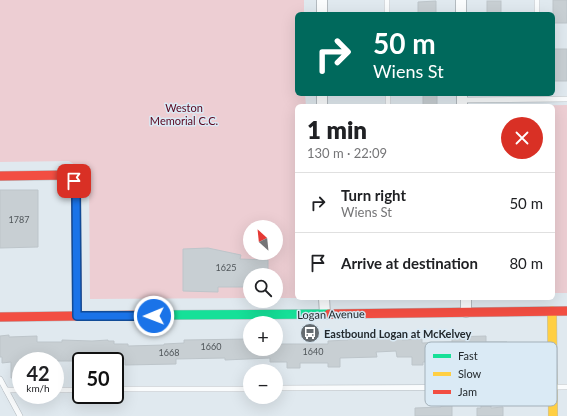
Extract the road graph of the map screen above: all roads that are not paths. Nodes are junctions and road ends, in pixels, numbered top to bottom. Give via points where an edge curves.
1 (322, 0) edge
2 (387, 0) edge
3 (461, 0) edge
4 (537, 0) edge
5 (322, 12) edge
6 (387, 12) edge
7 (461, 12) edge
8 (537, 12) edge
9 (538, 97) edge
10 (567, 99) edge
11 (462, 100) edge
12 (0, 176) edge
13 (324, 300) edge
14 (466, 300) edge
15 (552, 311) junction
16 (567, 311) edge
17 (466, 312) junction
18 (325, 314) junction
19 (77, 316) junction
20 (0, 317) edge
21 (552, 342) edge
22 (0, 380) edge
23 (567, 386) edge
24 (425, 387) edge
25 (557, 387) edge
26 (243, 388) edge
27 (283, 388) edge
28 (6, 390) junction
29 (12, 390) edge
30 (124, 390) edge
31 (20, 416) edge

1 - 5 street
2 - 6 lane
3 - 7 street
4 - 8 lane
9 - 10 lane
9 - 11 lane
12 - 19 main road via 69,175 74,181
13 - 18 street
14 - 17 street
15 - 16 main road, Logan Avenue
15 - 17 main road, Logan Avenue
15 - 21 main road
17 - 18 main road, Logan Avenue
18 - 19 main road, Logan Avenue
19 - 20 main road, Logan Avenue
22 - 28 lane
23 - 25 lane
24 - 27 lane
26 - 30 lane
28 - 29 lane
28 - 31 lane

